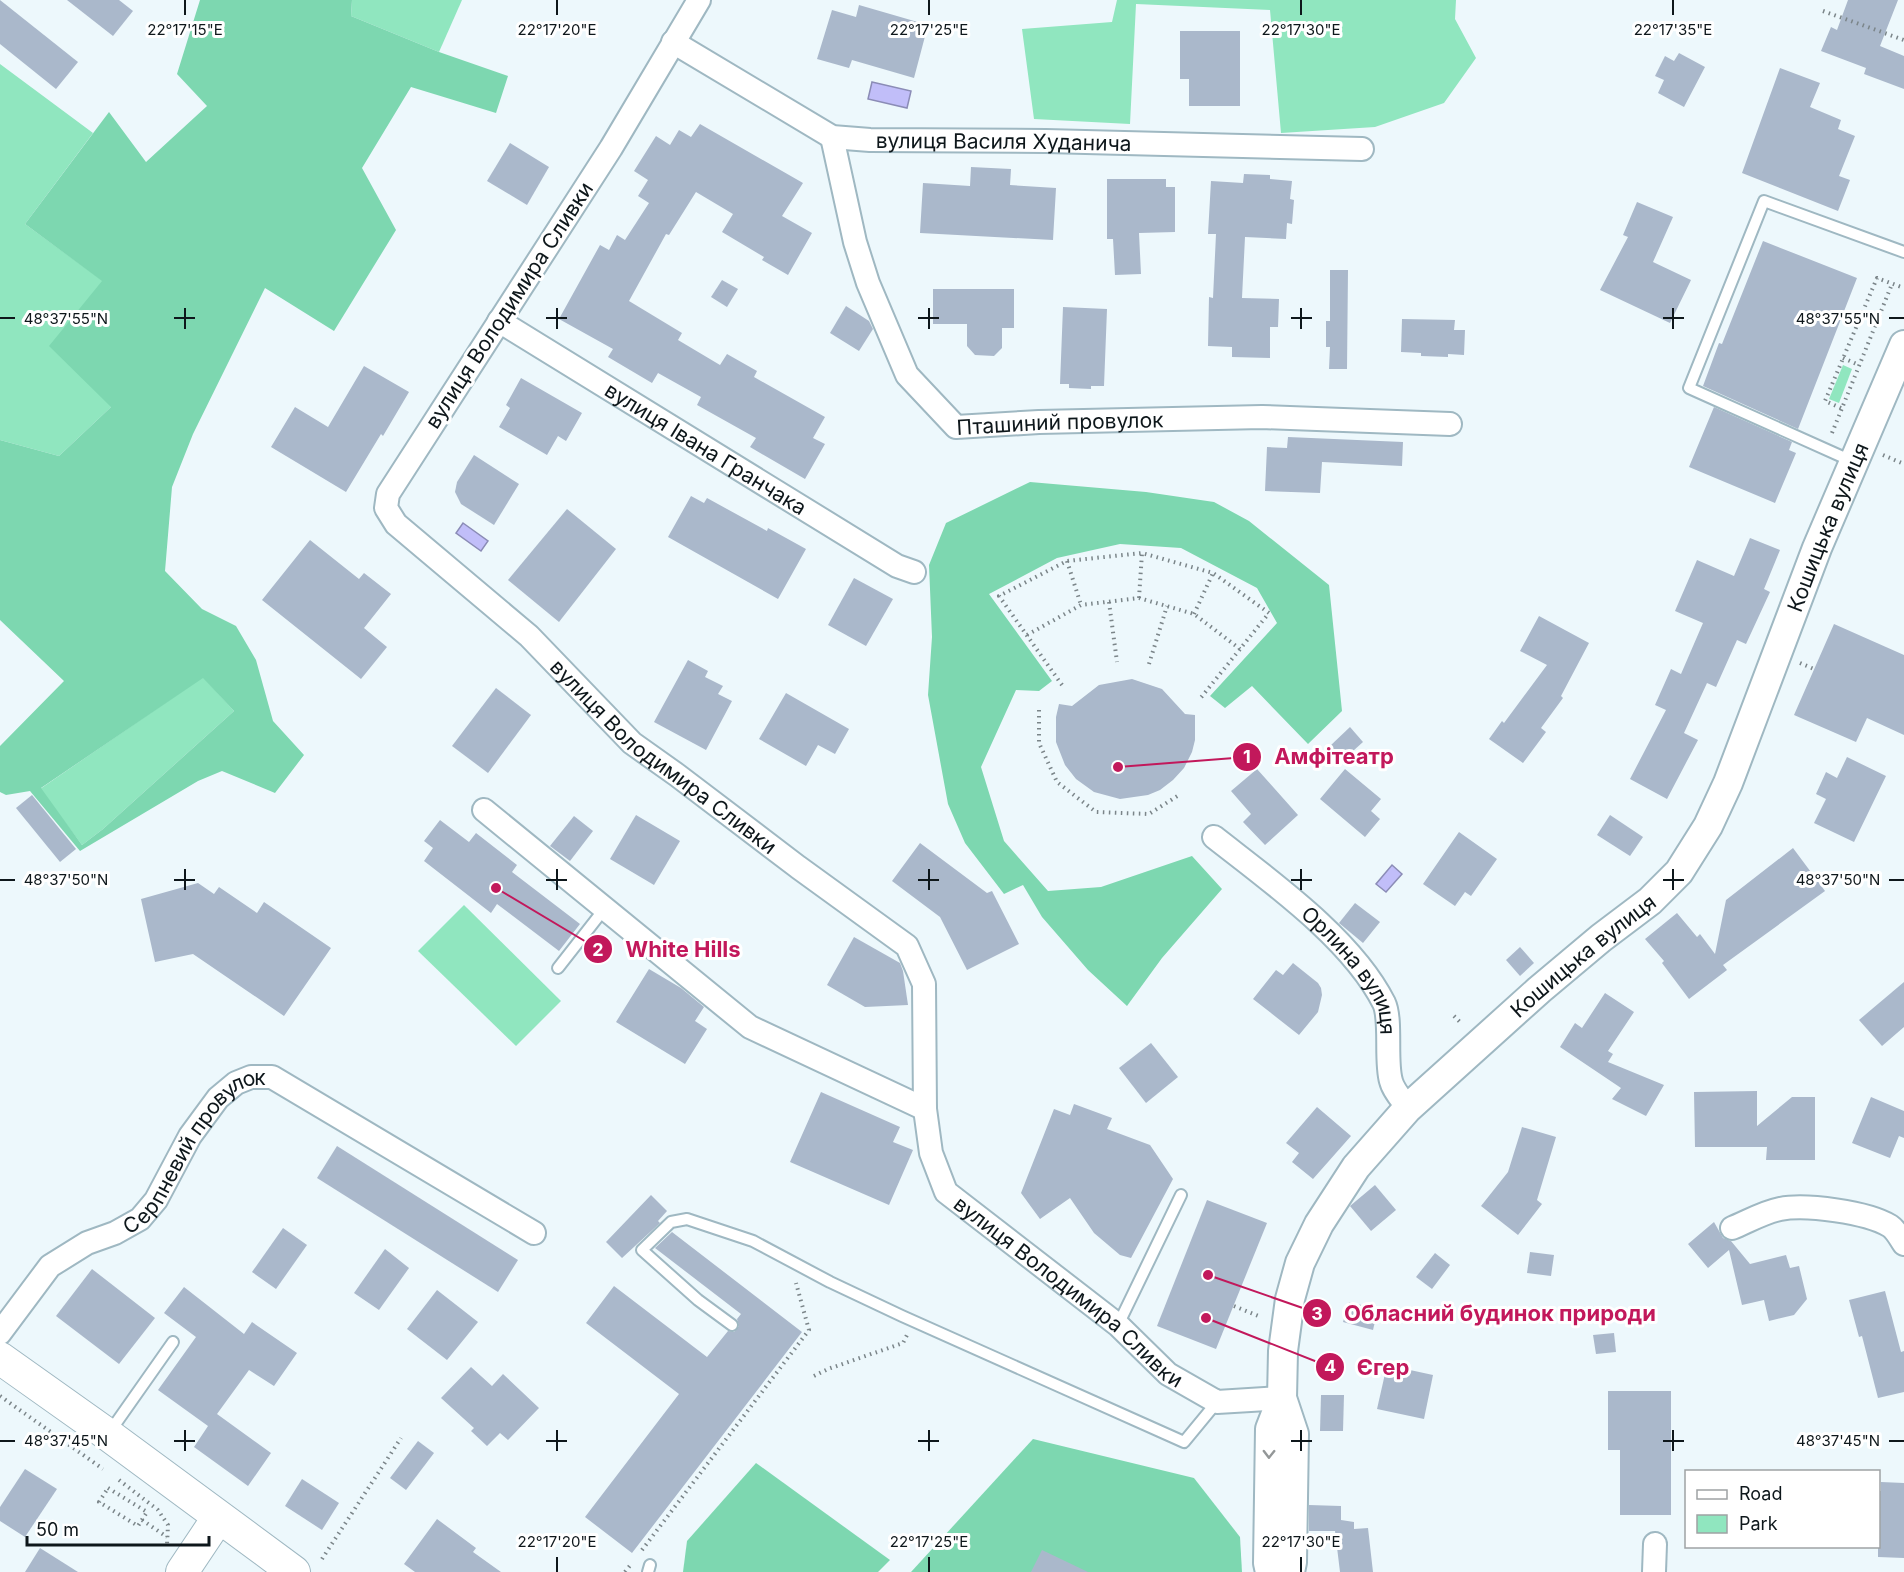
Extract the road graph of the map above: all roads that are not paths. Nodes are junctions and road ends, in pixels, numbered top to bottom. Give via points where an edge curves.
1 (699, 0) edge
2 (673, 42) junction
3 (832, 137) junction
4 (1362, 149) dead end
5 (1904, 252) edge
6 (499, 321) junction
7 (1904, 345) edge
8 (1450, 424) dead end
9 (1858, 454) junction
10 (914, 572) dead end
11 (484, 810) dead end
12 (1214, 837) dead end
13 (605, 908) junction
14 (558, 968) dead end
15 (1407, 1108) junction
16 (925, 1109) junction
17 (1181, 1196) dead end
18 (1732, 1228) dead end
19 (534, 1233) dead end
20 (1904, 1244) edge
21 (732, 1325) dead end
22 (1118, 1325) junction
23 (0, 1333) edge
24 (172, 1342) dead end
25 (0, 1358) edge
26 (1282, 1398) junction
27 (1217, 1402) junction
28 (107, 1434) junction
29 (218, 1518) junction
30 (1655, 1544) dead end
31 (182, 1572) edge
32 (294, 1572) edge
33 (1270, 1572) edge
34 (1290, 1572) edge
35 (1654, 1572) edge

1 - 2 street, вулиця Володимира Сливки
2 - 3 street, вулиця Василя Худанича
2 - 6 street, вулиця Володимира Сливки via 611,148
3 - 4 street, вулиця Василя Худанича
3 - 8 street, Пташиний провулок via 855,243 902,365 956,427 1262,417
5 - 9 lane via 1764,201 1689,388
6 - 10 street, вулиця Івана Гранчака via 897,566
6 - 16 street, вулиця Володимира Сливки via 388,494 386,508 396,524 529,636 632,743 907,946 924,984
7 - 9 street, Кошицька вулиця
9 - 15 street, Кошицька вулиця via 1817,548 1728,783 1708,826 1679,872
11 - 13 street
12 - 15 street, Орлина вулиця via 1305,909 1354,959 1372,984 1385,1006 1391,1082
13 - 14 lane
13 - 16 street via 750,1027
15 - 26 street, Кошицька вулиця via 1356,1167 1319,1224 1300,1263 1290,1299
16 - 22 street, вулиця Володимира Сливки via 931,1154 946,1192
17 - 22 lane
18 - 20 street via 1779,1209 1843,1211 1871,1216 1892,1227
19 - 23 street, Серпневий провулок via 272,1077 251,1077 218,1098 190,1137 156,1200 140,1219 87,1243 50,1266
21 - 27 lane via 642,1250 671,1222 687,1219 753,1241 830,1282 1184,1442
22 - 27 street, вулиця Володимира Сливки via 1168,1374
24 - 28 lane
25 - 28 main road
26 - 27 street
26 -> 33 street, Кошицька вулиця via 1270,1430
26 - 34 street, Кошицька вулиця via 1294,1434
28 - 29 main road
29 - 31 main road
29 - 32 main road
30 - 35 street

